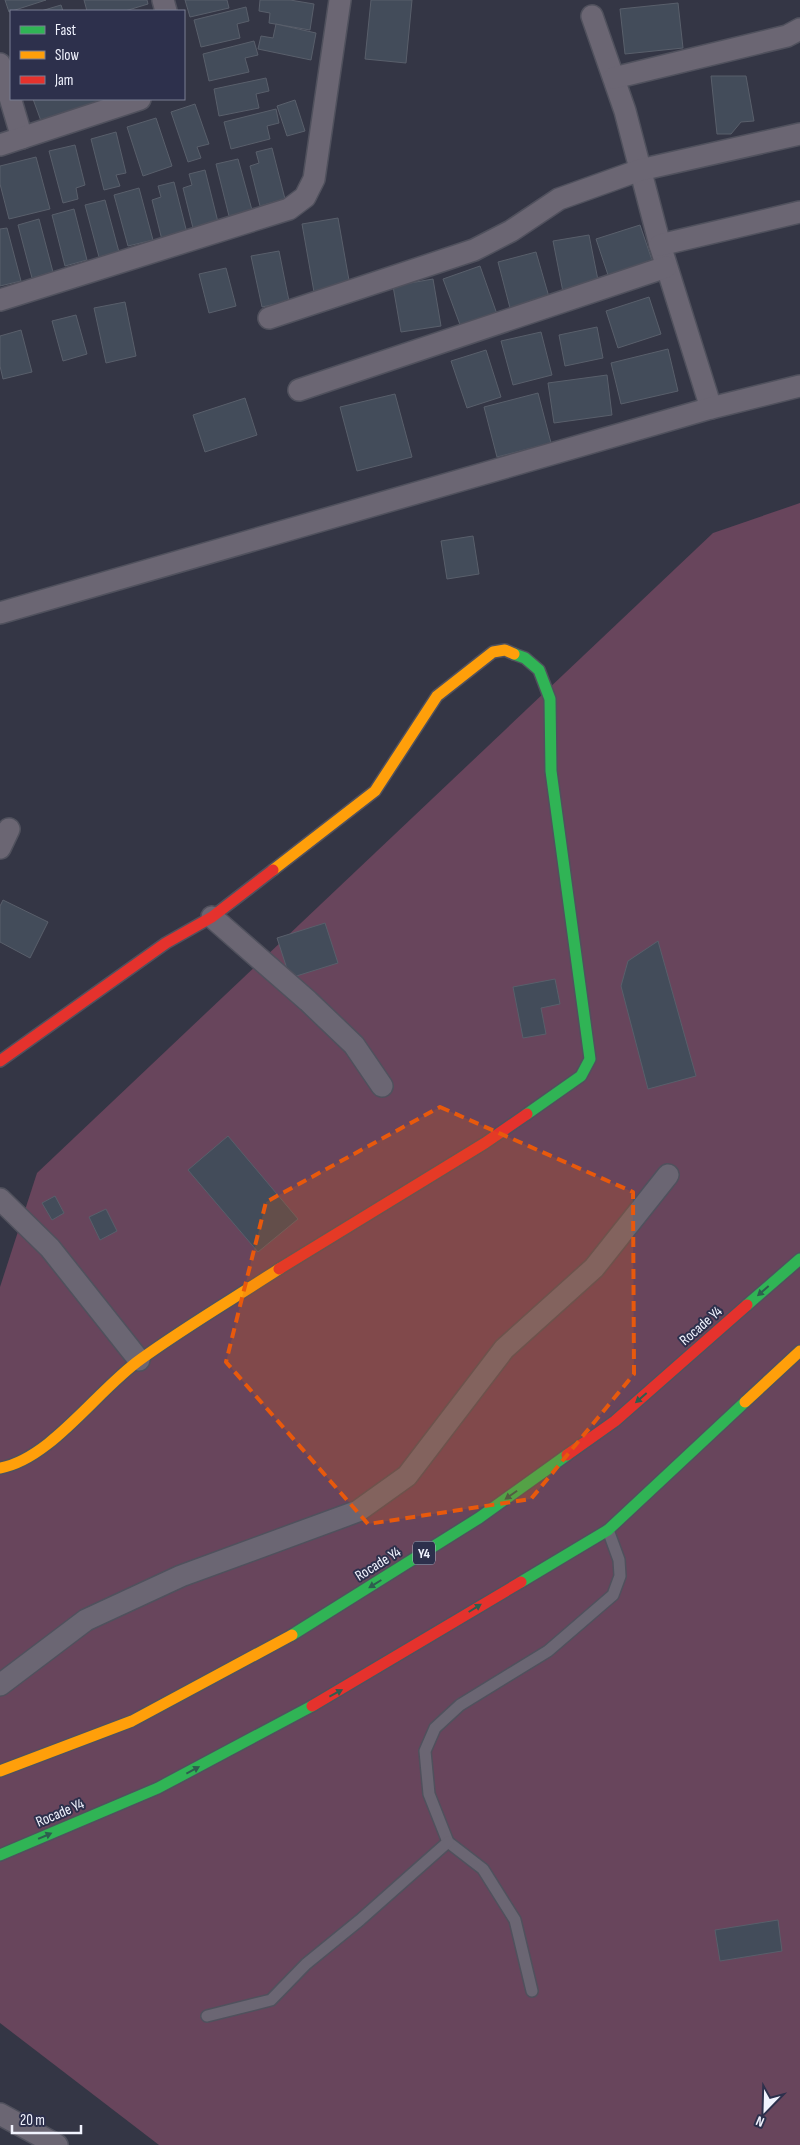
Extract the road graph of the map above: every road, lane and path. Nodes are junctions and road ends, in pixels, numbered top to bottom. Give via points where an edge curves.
1 (340, 0) edge
2 (592, 16) dead end
3 (800, 29) edge
4 (0, 64) edge
5 (614, 78) junction
6 (10, 98) edge
7 (11, 100) edge
8 (137, 100) edge
9 (800, 134) edge
10 (22, 138) junction
11 (0, 145) edge
12 (640, 170) junction
13 (800, 212) edge
14 (660, 245) junction
15 (666, 267) junction
16 (0, 300) edge
17 (269, 318) dead end
18 (800, 386) edge
19 (298, 390) dead end
20 (711, 408) junction
21 (0, 613) edge
22 (9, 829) dead end
23 (0, 848) edge
24 (212, 917) junction
25 (0, 1061) edge
26 (382, 1086) dead end
27 (668, 1175) dead end
28 (0, 1199) edge
29 (800, 1259) edge
30 (800, 1352) edge
31 (139, 1360) junction
32 (0, 1468) edge
33 (608, 1530) junction
34 (0, 1685) edge
35 (0, 1771) edge
36 (448, 1842) junction
37 (0, 1855) edge
38 (532, 1991) dead end
39 (207, 2016) dead end
40 (0, 2114) edge
41 (57, 2145) edge

1 - 16 street via 314,179 305,198 289,209
2 - 5 street
3 - 5 street via 787,36
4 - 6 street
5 - 12 street
7 - 10 street
8 - 10 street
9 - 12 street
10 - 11 street
12 - 14 street
12 - 17 street via 559,199 511,231 474,250
13 - 14 street
14 - 15 street
15 - 19 street
15 - 20 street
18 - 20 street
20 - 21 street
22 - 23 street
24 - 25 main road via 166,943
24 - 26 street via 354,1045
24 - 31 main road via 375,791 437,696 482,659 504,650 524,658 539,670 550,699 551,771 590,1059 581,1076 485,1143 305,1252
27 - 34 street via 594,1268 504,1348 407,1476 358,1511 181,1576 86,1620
28 - 31 street via 50,1248
29 -> 35 main road, Rocade Y4 / Y4 via 615,1421 471,1523 300,1631 132,1721
30 - 33 main road, Rocade Y4
31 - 32 main road via 46,1445 16,1466
33 - 36 lane via 619,1560 620,1576 613,1595 548,1651 460,1705 435,1728 425,1751 429,1794
37 -> 33 main road, Rocade Y4 via 158,1788 343,1690
36 - 38 lane via 483,1869 515,1920
36 - 39 lane via 306,1964 271,2000
40 - 41 street

